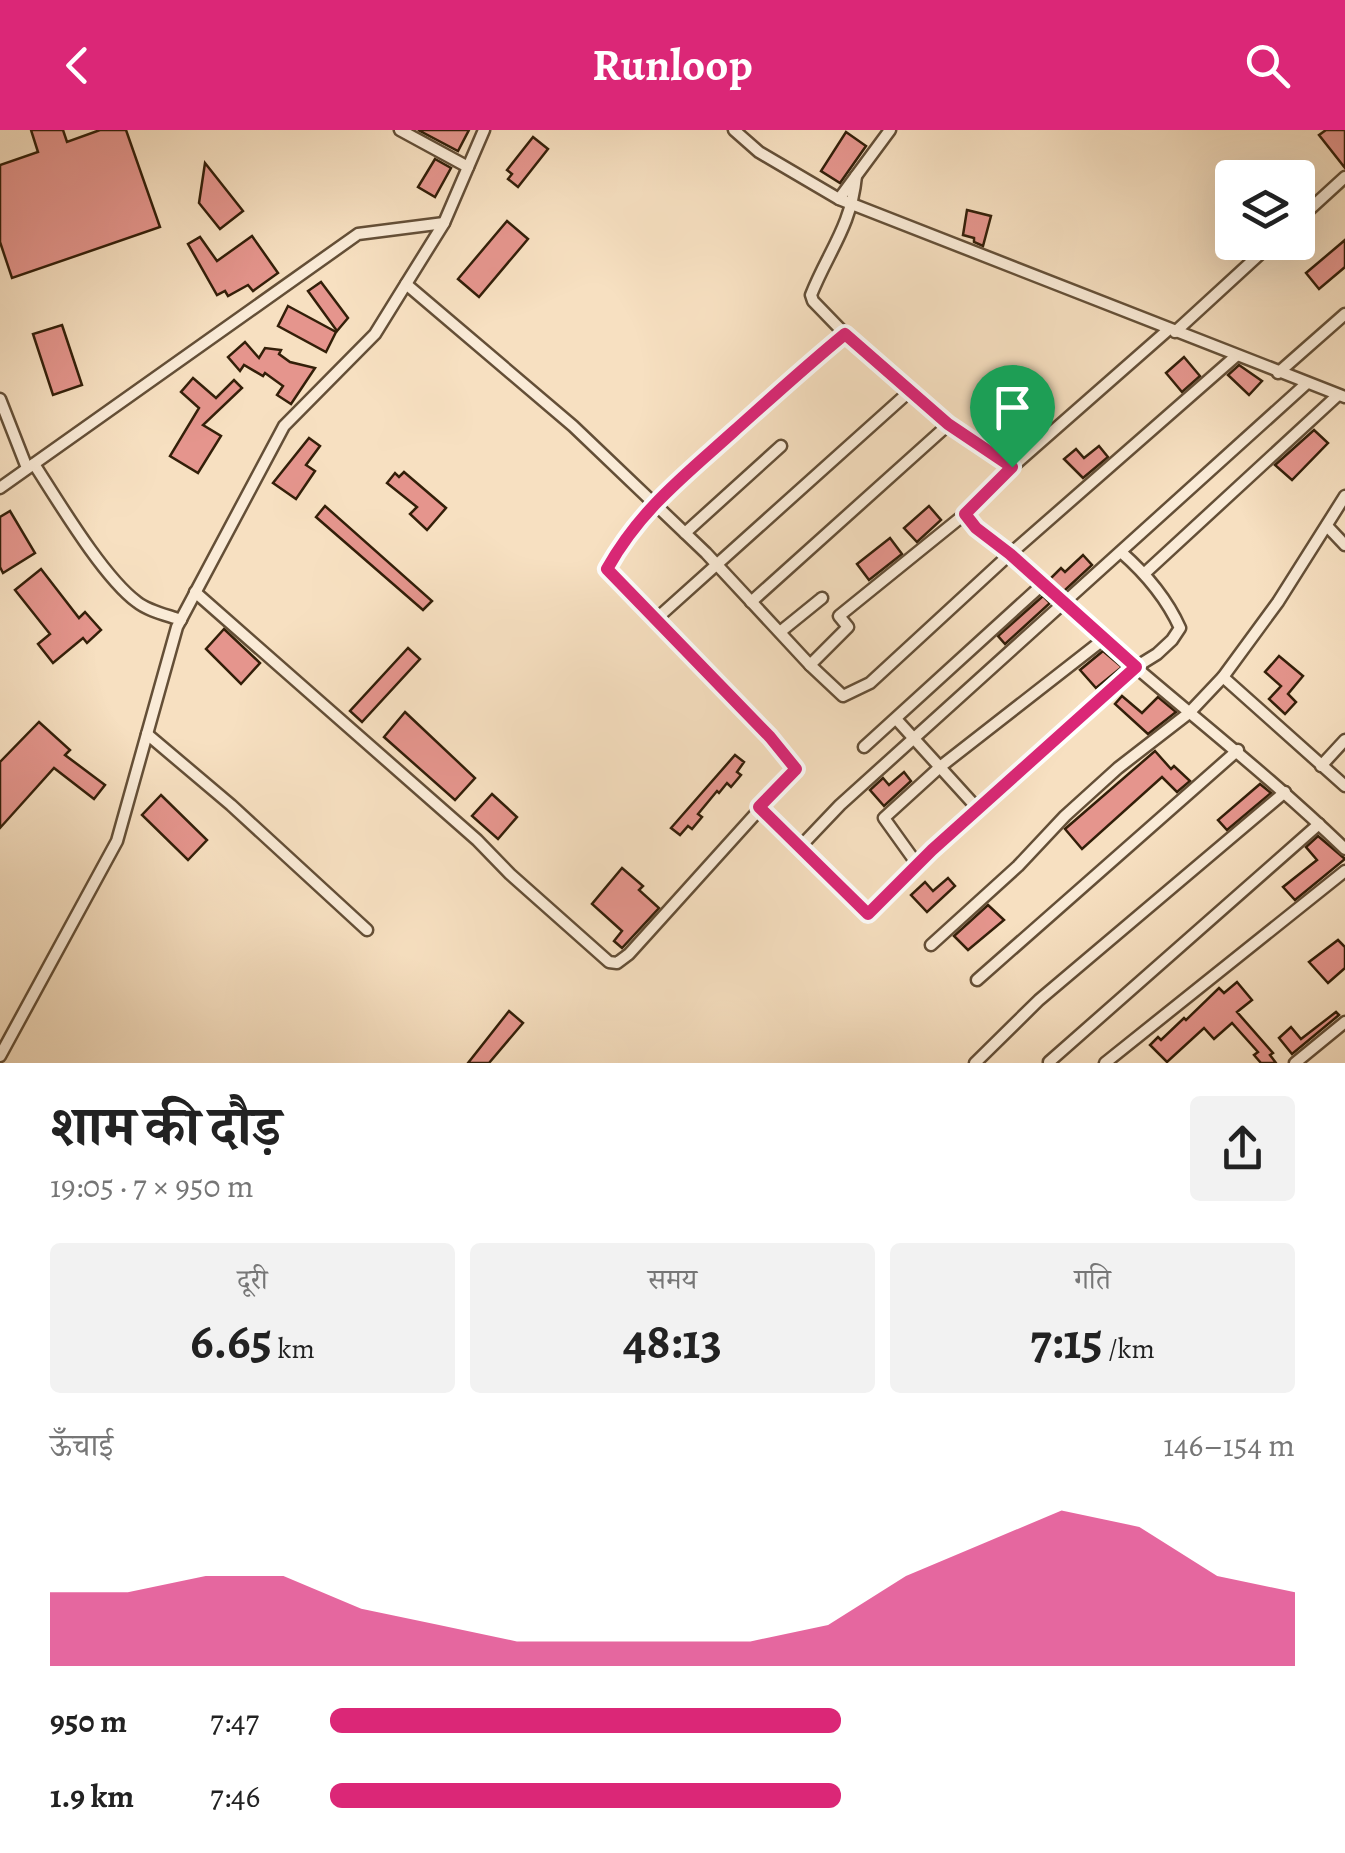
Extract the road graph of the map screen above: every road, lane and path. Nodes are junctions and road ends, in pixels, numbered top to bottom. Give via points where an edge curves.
1 (400, 130) edge
2 (484, 130) edge
3 (734, 130) edge
4 (890, 130) edge
5 (468, 167) junction
6 (856, 176) junction
7 (1345, 177) edge
8 (840, 198) junction
9 (854, 204) junction
10 (1315, 204) edge
11 (444, 223) junction
12 (1253, 260) edge
13 (406, 284) junction
14 (1345, 314) edge
15 (1172, 331) junction
16 (845, 334) junction
17 (1236, 356) junction
18 (1278, 373) junction
19 (1306, 384) junction
20 (910, 391) junction
21 (1342, 396) edge
22 (0, 399) edge
23 (948, 424) junction
24 (781, 446) dead end
25 (31, 466) junction
26 (1012, 467) junction
27 (0, 488) edge
28 (1345, 496) edge
29 (654, 503) junction
30 (965, 514) junction
31 (1327, 526) junction
32 (685, 533) junction
33 (1345, 544) edge
34 (1120, 552) junction
35 (1010, 554) junction
36 (718, 566) junction
37 (1145, 573) junction
38 (1043, 584) junction
39 (196, 592) junction
40 (822, 598) dead end
41 (751, 602) junction
42 (1064, 605) junction
43 (181, 620) junction
44 (655, 620) junction
45 (780, 632) junction
46 (1104, 639) junction
47 (810, 665) junction
48 (1136, 667) junction
49 (1223, 677) junction
50 (1189, 713) junction
51 (897, 720) junction
52 (147, 734) junction
53 (916, 739) junction
54 (1345, 740) edge
55 (864, 747) dead end
56 (1238, 750) junction
57 (1321, 766) junction
58 (940, 767) junction
59 (1345, 786) edge
60 (1285, 792) junction
61 (759, 807) junction
62 (978, 809) junction
63 (1319, 824) junction
64 (800, 847) junction
65 (1345, 849) edge
66 (917, 864) junction
67 (1345, 871) edge
68 (368, 930) dead end
69 (931, 946) dead end
70 (977, 980) dead end
71 (1345, 1022) edge
72 (0, 1056) edge
73 (1049, 1062) edge
74 (975, 1063) edge
75 (1105, 1063) edge
76 (1295, 1063) edge

1 - 5 street
2 - 5 street
3 - 8 street via 759,152
4 - 6 street
5 - 11 street
6 - 8 street
6 - 9 street
7 - 10 street
8 - 9 street
9 - 15 street
9 - 16 street via 810,295
11 - 13 street
11 - 25 street via 358,234
12 - 15 street
13 - 29 street
13 - 39 street via 375,334 284,426
14 - 18 street
15 - 17 street
15 - 26 street
16 - 20 street
16 - 29 street
17 - 18 street
17 - 35 street
18 - 19 street
19 - 21 street
19 - 34 street
20 - 23 street
20 - 36 street
21 - 37 street
22 - 25 street
23 - 26 street
23 - 41 street
24 - 32 street
25 - 27 street
25 - 43 street via 138,604
26 - 30 street
28 - 31 street
29 - 32 street
29 - 44 street via 607,569
30 - 35 street
30 - 47 street via 839,616 848,627
31 - 33 street
31 - 49 street
32 - 36 street
34 - 37 street
34 - 42 street
35 - 38 street
35 - 47 street via 870,682 843,696
36 - 41 street
36 - 44 street
37 - 48 street via 1180,628
38 - 42 street
38 - 51 street
39 - 43 street
39 - 61 street via 609,962 630,954
40 - 45 street
41 - 45 street
42 - 46 street
42 - 53 street
43 - 52 street
44 - 61 street via 796,769
45 - 47 street
46 - 48 street
46 - 58 street
48 - 50 street
48 - 62 street
49 - 50 street
49 - 57 street
50 - 56 street
50 - 69 street via 1064,816
51 - 53 street
51 - 55 street
52 - 68 street
52 - 72 street via 117,841
53 - 58 street
53 - 64 street
54 - 57 street
56 - 60 street
56 - 70 street
57 - 59 street
58 - 62 street
58 - 66 street via 884,820
60 - 63 street
60 - 74 street via 1039,1000
61 - 64 street
62 - 66 street
63 - 65 street
63 - 73 street
64 - 66 street via 868,914
67 - 75 street
71 - 76 street

